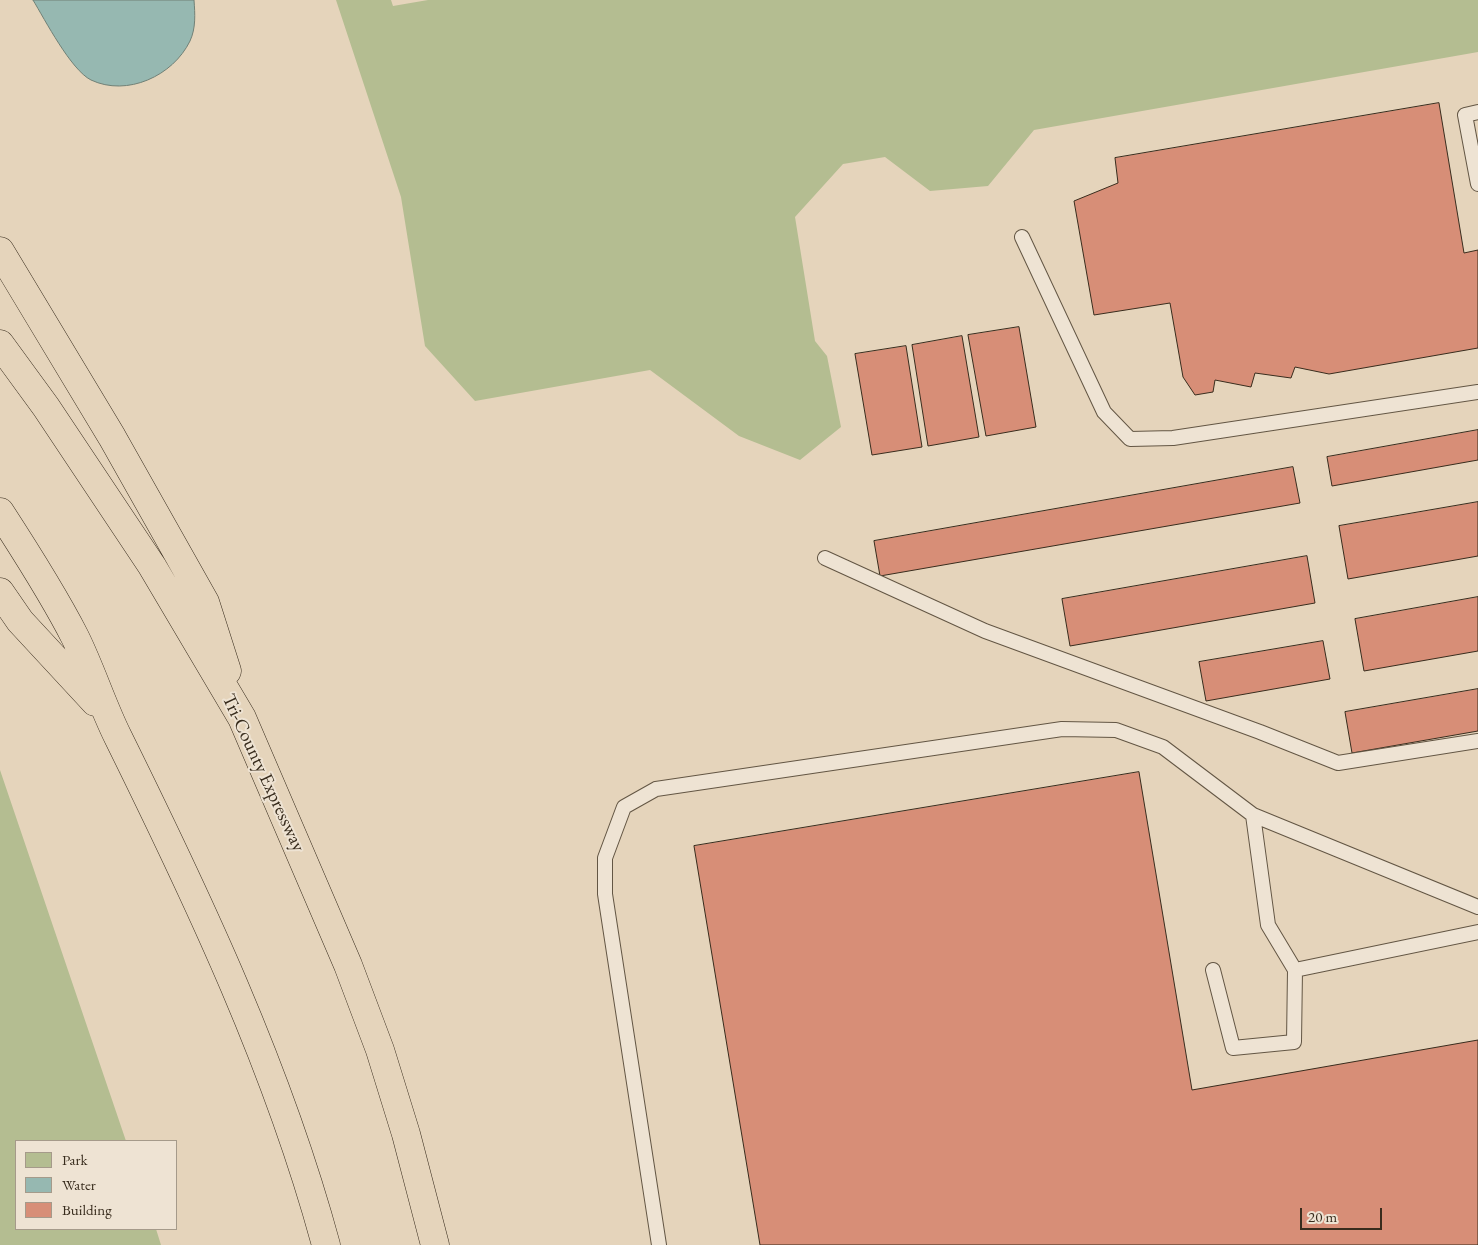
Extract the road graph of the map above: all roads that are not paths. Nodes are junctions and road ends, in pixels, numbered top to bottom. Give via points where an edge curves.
1 (1478, 112) edge
2 (1478, 184) edge
3 (1022, 237) dead end
4 (0, 251) edge
5 (0, 344) edge
6 (1478, 392) edge
7 (0, 512) edge
8 (824, 558) dead end
9 (0, 592) edge
10 (106, 714) junction
11 (242, 718) junction
12 (1478, 741) edge
13 (1253, 815) junction
14 (1478, 906) edge
15 (1478, 932) edge
16 (1213, 970) dead end
17 (1295, 970) junction
18 (326, 1245) edge
19 (435, 1245) edge
20 (659, 1245) edge

1 - 2 lane via 1465,115
3 - 6 lane via 1104,412 1130,439 1174,438
4 - 11 highway via 112,437 205,602
5 - 11 highway, Tri-County Expressway via 152,566
7 - 10 highway via 75,638
8 - 12 lane via 985,631 1338,763
9 - 10 highway via 20,621
10 - 18 highway via 220,950 297,1150
11 - 19 highway, Tri-County Expressway via 348,965 380,1050
13 - 14 lane
13 - 17 lane via 1268,925
13 - 20 lane via 1163,747 1116,730 1062,729 656,789 624,807 605,858 605,894
15 - 17 lane
16 - 17 lane via 1234,1048 1294,1042

